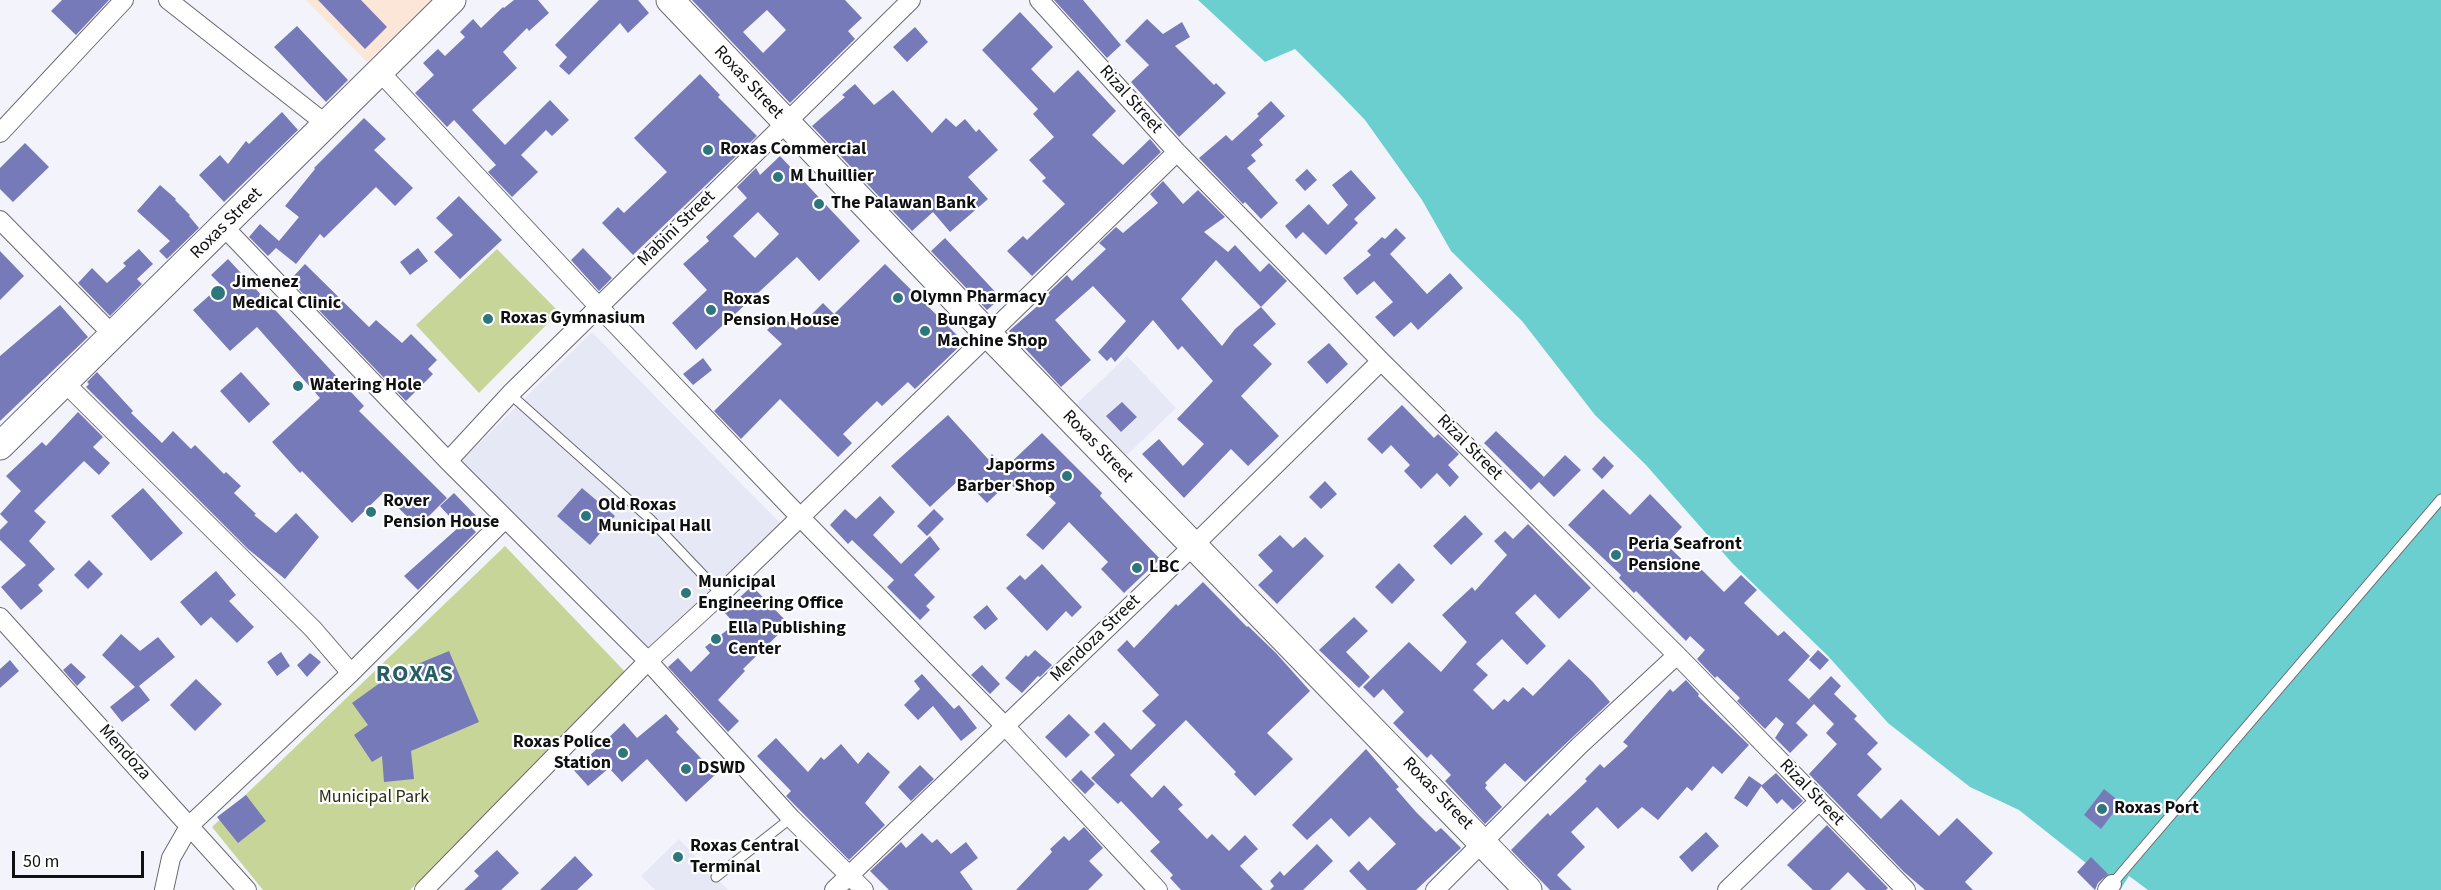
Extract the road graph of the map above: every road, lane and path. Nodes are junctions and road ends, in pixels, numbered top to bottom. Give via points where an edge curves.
1 (124, 0) edge
2 (168, 0) edge
3 (452, 0) edge
4 (670, 0) edge
5 (911, 0) edge
6 (1039, 0) edge
7 (379, 71) junction
8 (786, 123) junction
9 (326, 124) junction
10 (0, 133) edge
11 (1177, 152) junction
12 (0, 220) edge
13 (224, 227) junction
14 (598, 306) junction
15 (113, 335) junction
16 (988, 335) junction
17 (1381, 361) junction
18 (65, 383) junction
19 (510, 394) junction
20 (0, 446) edge
21 (448, 461) junction
22 (2441, 499) edge
23 (800, 517) junction
24 (505, 519) junction
25 (1193, 546) junction
26 (722, 594) junction
27 (0, 617) edge
28 (1677, 655) junction
29 (648, 661) junction
30 (351, 673) junction
31 (1005, 726) junction
32 (1819, 801) junction
33 (790, 818) junction
34 (190, 825) junction
35 (1482, 841) junction
36 (849, 875) junction
37 (716, 878) dead end
38 (2110, 887) edge
39 (164, 890) edge
40 (247, 890) edge
41 (424, 890) edge
42 (834, 890) edge
43 (864, 890) edge
44 (1158, 890) edge
45 (1435, 890) edge
46 (1528, 890) edge
47 (1727, 890) edge
48 (1906, 890) edge

1 - 10 street
2 - 9 street
3 - 7 main road, Roxas Street
4 - 8 main road, Roxas Street
5 - 8 street, Mabini Street
6 - 11 street, Rizal Street
7 - 9 main road, Roxas Street
7 - 14 street
8 - 14 street, Mabini Street
8 - 16 main road, Roxas Street
9 - 13 main road, Roxas Street
11 - 16 street
11 - 17 street, Rizal Street
12 - 15 street
13 - 15 main road, Roxas Street
13 - 21 street
14 - 19 street, Mabini Street
14 - 23 street
15 - 18 main road, Roxas Street
16 - 23 street
16 - 25 main road, Roxas Street
17 - 25 street, Mendoza Street
17 - 28 street, Rizal Street
18 - 20 main road, Roxas Street
18 - 30 street via 313,629
19 - 21 street, Mabini Street
19 - 26 lane via 650,519
21 - 24 street
22 - 38 lane
23 - 26 street
23 - 31 street
24 - 29 street
24 - 30 street
25 - 31 street, Mendoza Street
25 - 35 main road, Roxas Street
26 - 29 street
27 - 34 street, Mendoza
28 - 32 street, Rizal Street
28 - 35 street
29 - 33 street
29 - 41 street
30 - 34 street
31 - 36 street, Mendoza Street
31 - 44 street
32 - 47 street
32 - 48 street, Rizal Street
33 - 36 street
33 - 37 lane
34 - 39 street via 171,858
34 - 40 street, Mendoza
35 - 45 street
35 - 46 main road, Roxas Street
36 - 42 street, Mendoza Street
36 - 43 street

